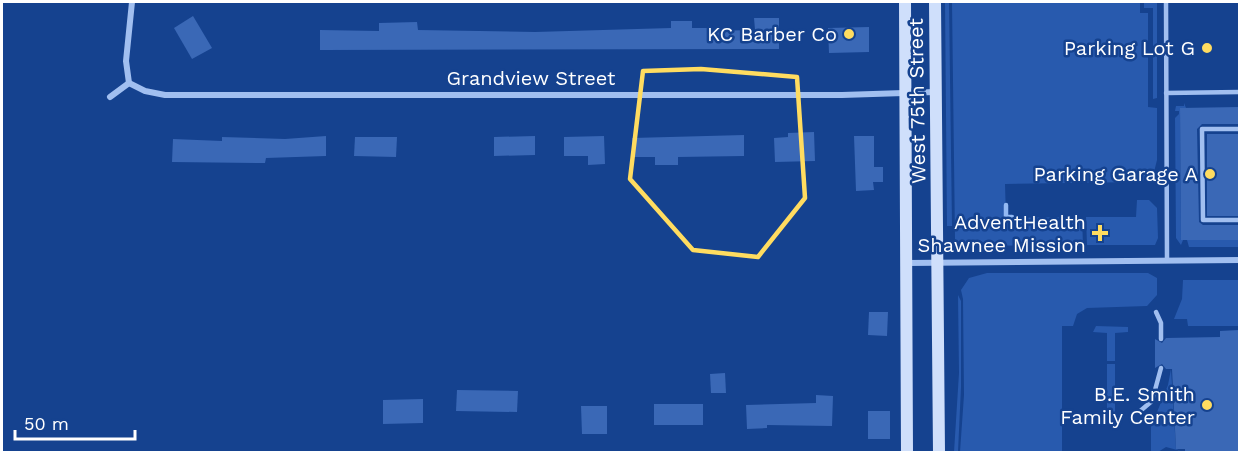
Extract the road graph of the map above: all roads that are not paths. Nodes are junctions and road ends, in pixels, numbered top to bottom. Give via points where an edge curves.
1 (132, 2) edge
2 (905, 2) edge
3 (935, 2) edge
4 (1166, 2) edge
5 (129, 83) junction
6 (936, 92) junction
7 (1239, 92) edge
8 (1166, 93) junction
9 (906, 94) junction
10 (110, 96) dead end
11 (1239, 129) edge
12 (1239, 220) edge
13 (1167, 260) junction
14 (1239, 260) edge
15 (907, 263) junction
16 (939, 264) junction
17 (1156, 312) dead end
18 (1161, 339) dead end
19 (1161, 368) dead end
20 (1139, 412) dead end
21 (907, 453) edge
22 (939, 453) edge

1 - 5 street via 126,61
2 - 9 main road, West 75th Street
3 - 6 main road, West 75th Street
4 - 8 lane
5 - 9 street, Grandview Street via 165,95
5 - 10 street
6 - 9 street, Grandview Street
6 - 16 main road, West 75th Street
7 - 8 lane
8 - 13 lane
9 - 15 main road, West 75th Street
11 - 12 lane via 1202,129 1203,220
13 - 14 street
13 - 16 street
15 - 16 street
15 - 21 main road, West 75th Street
16 - 22 main road, West 75th Street
17 - 18 lane
19 - 20 lane via 1152,401

